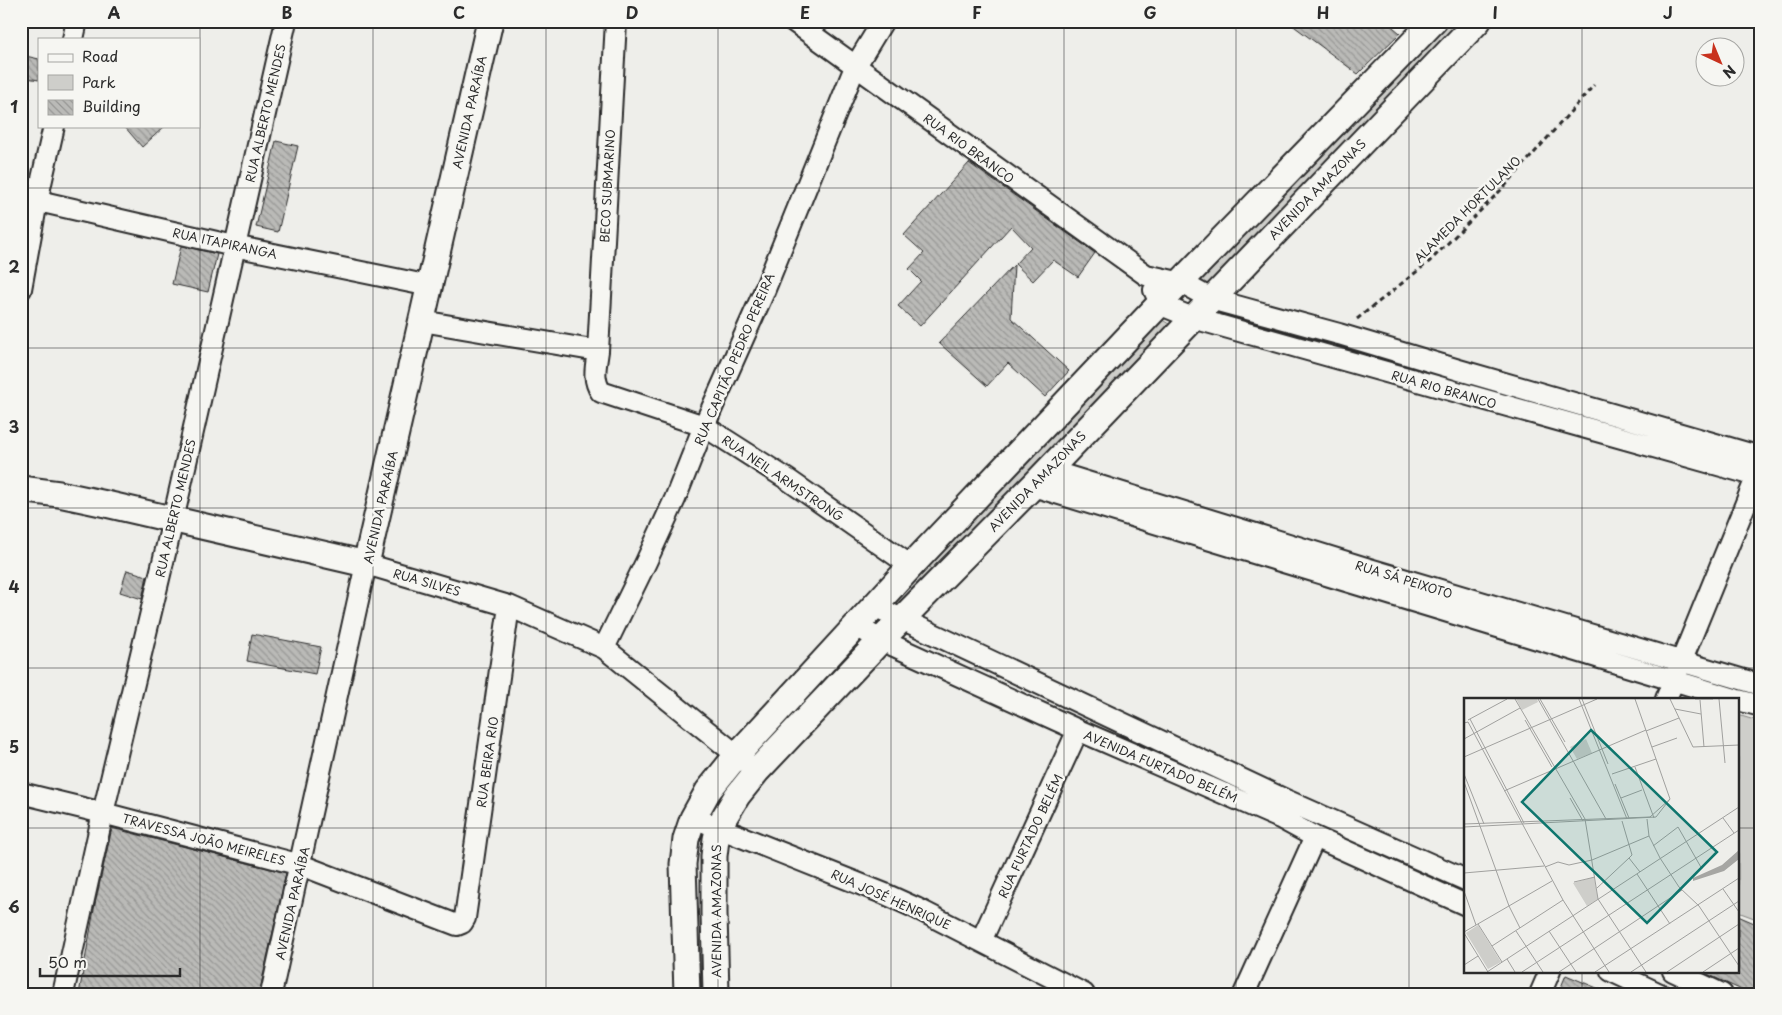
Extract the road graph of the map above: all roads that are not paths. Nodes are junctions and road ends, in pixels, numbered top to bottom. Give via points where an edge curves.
1 (77, 21) edge
2 (286, 21) edge
3 (490, 21) edge
4 (616, 21) edge
5 (792, 21) edge
6 (883, 21) edge
7 (1434, 21) edge
8 (1478, 21) edge
9 (73, 38) edge
10 (856, 67) junction
11 (53, 128) edge
12 (29, 199) edge
13 (234, 246) junction
14 (1146, 275) junction
15 (1182, 282) junction
16 (430, 286) junction
17 (21, 289) edge
18 (1210, 299) junction
19 (1161, 305) junction
20 (1193, 318) junction
21 (422, 322) junction
22 (598, 351) junction
23 (704, 426) junction
24 (1760, 469) edge
25 (1040, 478) junction
26 (21, 489) edge
27 (173, 520) junction
28 (366, 564) junction
29 (911, 566) junction
30 (509, 606) junction
31 (874, 606) junction
32 (901, 619) junction
33 (856, 626) junction
34 (880, 640) junction
35 (604, 648) junction
36 (1682, 662) junction
37 (1674, 680) junction
38 (1761, 685) edge
39 (1666, 698) edge
40 (1734, 698) edge
41 (1740, 700) edge
42 (1761, 706) edge
43 (1078, 730) junction
44 (737, 755) junction
45 (757, 772) junction
46 (21, 793) edge
47 (1284, 809) junction
48 (103, 813) junction
49 (693, 818) junction
50 (719, 826) junction
51 (1315, 837) junction
52 (301, 865) junction
53 (1464, 879) edge
54 (1464, 904) edge
55 (465, 918) joint
56 (981, 941) junction
57 (1550, 972) edge
58 (1613, 972) edge
59 (1675, 972) edge
60 (63, 994) edge
61 (271, 994) edge
62 (687, 994) edge
63 (716, 994) edge
64 (1084, 994) edge
65 (1244, 994) edge
66 (1540, 994) edge
67 (1660, 994) edge
68 (1722, 994) edge

1 - 9 street
2 - 13 street, RUA ALBERTO MENDES
3 - 16 street, AVENIDA PARAÍBA
4 - 22 street, BECO SUBMARINO
5 - 10 street, RUA RIO BRANCO
6 - 10 street, RUA CAPITÃO PEDRO PEREIRA
7 - 15 street
8 - 18 street, AVENIDA AMAZONAS
10 - 14 street, RUA RIO BRANCO
10 - 23 street, RUA CAPITÃO PEDRO PEREIRA via 763,294
11 - 12 street
12 - 13 street, RUA ITAPIRANGA
12 - 17 street
13 - 16 street, RUA ITAPIRANGA
13 - 27 street, RUA ALBERTO MENDES
14 - 15 street, RUA RIO BRANCO
14 - 19 street, RUA RIO BRANCO
15 - 18 street, RUA RIO BRANCO
15 - 19 street
16 - 21 street, AVENIDA PARAÍBA
18 - 20 street, AVENIDA AMAZONAS
18 - 24 street, RUA RIO BRANCO via 1469,373
19 - 20 street, RUA RIO BRANCO
19 - 29 street
20 - 24 street, RUA RIO BRANCO
20 - 25 street, AVENIDA AMAZONAS
21 - 22 street
21 - 28 street, AVENIDA PARAÍBA
22 - 23 street, RUA NEIL ARMSTRONG via 594,377 601,392
23 - 29 street, RUA NEIL ARMSTRONG via 787,479
23 - 35 street, RUA CAPITÃO PEDRO PEREIRA via 659,535
24 - 36 street
25 - 32 street, AVENIDA AMAZONAS
25 - 36 street, RUA SÁ PEIXOTO
25 - 37 street, RUA SÁ PEIXOTO
26 - 27 street, RUA SILVES via 59,494
27 - 28 street, RUA SILVES
27 - 48 street, RUA ALBERTO MENDES
28 - 30 street, RUA SILVES
28 - 52 street, AVENIDA PARAÍBA
29 - 31 street
30 - 35 street, RUA SILVES
30 - 55 street, RUA BEIRA RIO
31 - 32 street, AVENIDA FURTADO BELÉM
31 - 33 street
32 - 34 street, AVENIDA AMAZONAS
32 - 47 street, AVENIDA FURTADO BELÉM
33 - 34 street, AVENIDA FURTADO BELÉM
33 - 44 street
34 - 43 street, AVENIDA FURTADO BELÉM
34 - 45 street, AVENIDA AMAZONAS
35 - 44 street, RUA SILVES
36 - 37 street
36 - 38 street, RUA SÁ PEIXOTO
37 - 39 street
37 - 40 street, RUA SÁ PEIXOTO
41 - 42 street, RUA SÁ PEIXOTO
43 - 47 street, AVENIDA FURTADO BELÉM
43 - 56 street, RUA FURTADO BELÉM
44 - 45 street, RUA SILVES
44 - 49 street via 708,791
45 - 50 street, AVENIDA AMAZONAS
46 - 48 street, TRAVESSA JOÃO MEIRELES
47 - 51 street, AVENIDA FURTADO BELÉM
47 - 53 street, AVENIDA FURTADO BELÉM
48 - 52 street, TRAVESSA JOÃO MEIRELES
48 - 60 street, RUA ALBERTO MENDES
49 - 50 street, RUA JOSÉ HENRIQUE
49 - 62 street via 682,864
50 - 56 street, RUA JOSÉ HENRIQUE via 885,894
50 - 63 street, AVENIDA AMAZONAS via 714,856
51 - 54 street, AVENIDA FURTADO BELÉM
51 - 65 street
52 - 55 street, TRAVESSA JOÃO MEIRELES via 457,925
52 - 61 street, AVENIDA PARAÍBA
56 - 64 street, RUA JOSÉ HENRIQUE
57 - 66 street
58 - 67 street
59 - 68 street

